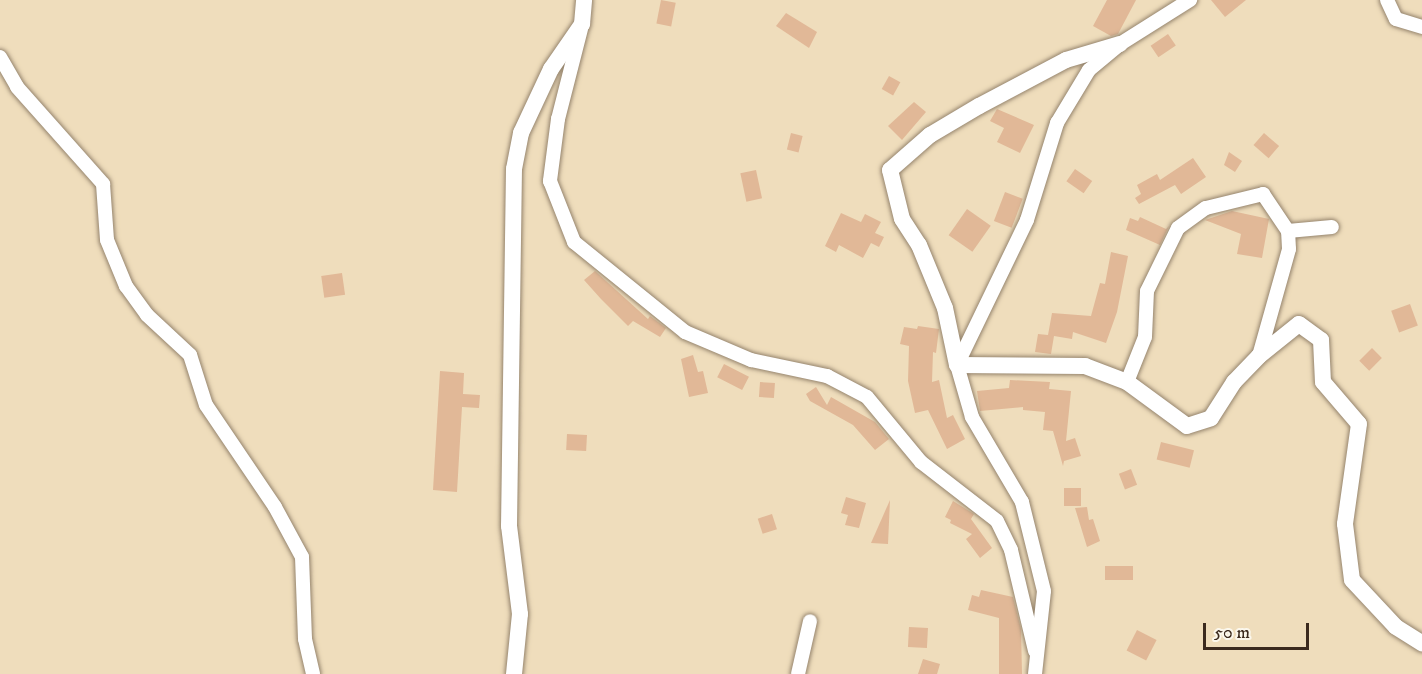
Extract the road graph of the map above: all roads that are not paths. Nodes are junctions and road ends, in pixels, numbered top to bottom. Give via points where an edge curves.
1 (584, 0) edge
2 (1191, 0) edge
3 (1387, 0) edge
4 (582, 24) junction
5 (1422, 27) edge
6 (1120, 44) junction
7 (0, 57) edge
8 (1332, 227) dead end
9 (1288, 231) junction
10 (1259, 356) junction
11 (957, 365) junction
12 (1127, 382) junction
13 (810, 621) dead end
14 (1422, 643) edge
15 (1035, 651) junction
16 (313, 674) edge
17 (514, 674) edge
18 (798, 674) edge
19 (1035, 674) edge

1 - 4 street
2 - 6 street
3 - 5 street via 1396,19
4 - 15 street via 558,119 550,181 574,242 685,332 751,360 827,376 867,397 921,462 997,521 1011,550
4 - 17 street via 551,69 521,133 514,169 509,526 520,614
6 - 11 street via 1089,70 1057,123 1027,220
6 - 11 street via 1066,60 979,106 930,135 890,170 902,219 919,245 945,308
7 - 16 street via 17,87 103,184 107,240 126,286 147,315 190,354 206,405 275,507 302,557 305,639
8 - 9 street
9 - 10 street via 1289,249
9 - 12 street via 1263,194 1206,208 1178,228 1147,291 1145,337
10 - 12 street via 1234,382 1211,418 1187,426
10 - 14 street via 1299,324 1321,340 1323,382 1359,424 1345,524 1352,580 1396,627
11 - 12 street via 1085,366
11 - 15 street via 972,417 1022,502 1044,591
13 - 18 street
15 - 19 street

